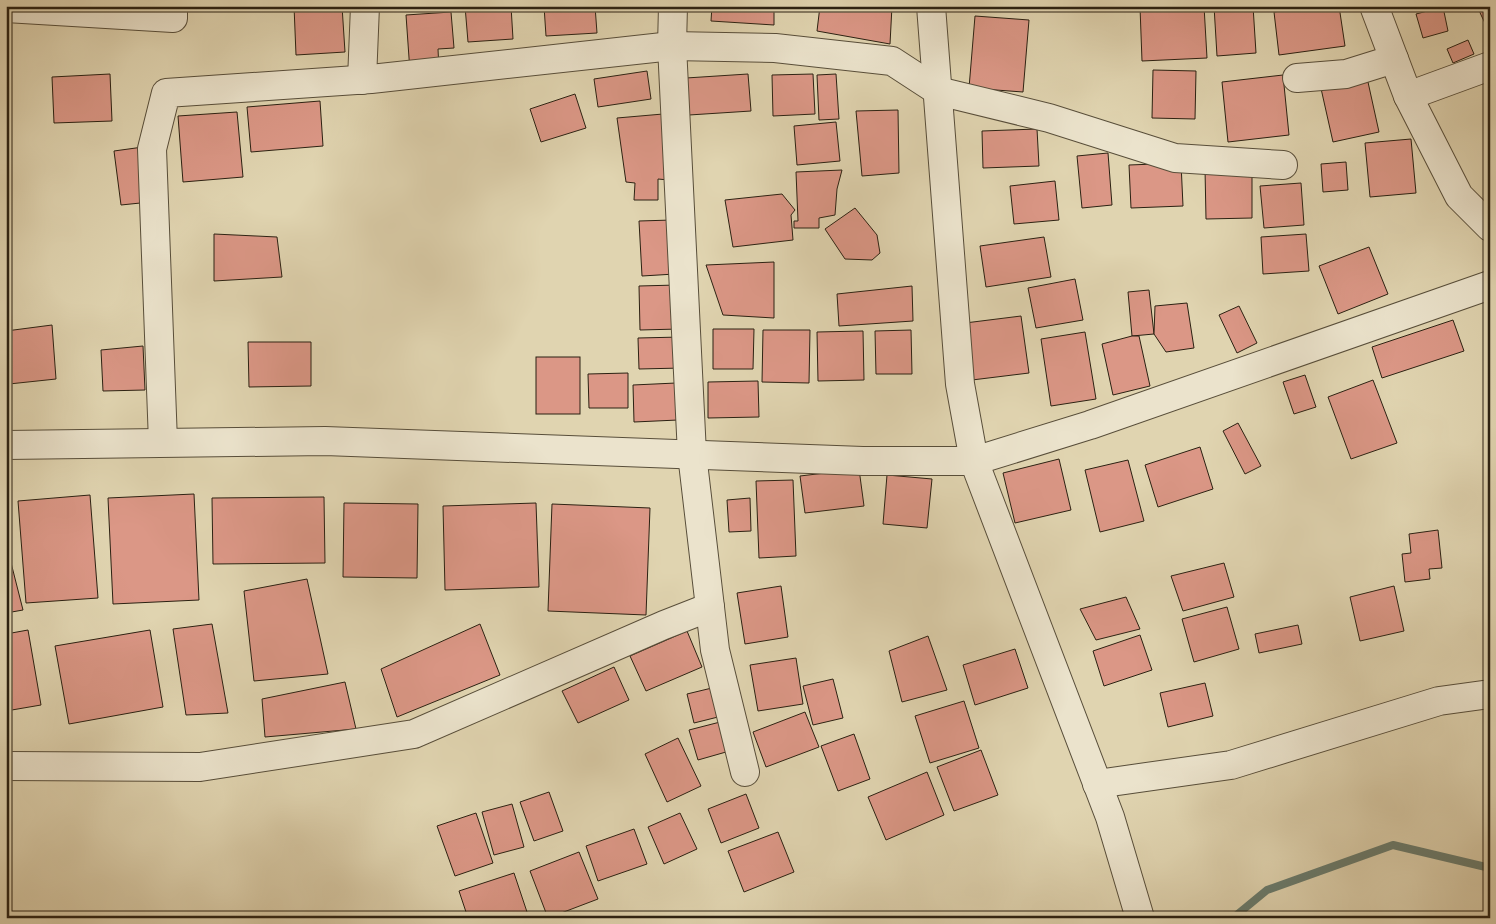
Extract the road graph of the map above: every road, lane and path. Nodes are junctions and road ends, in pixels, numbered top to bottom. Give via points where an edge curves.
1 (173, 6) edge
2 (365, 6) edge
3 (672, 6) edge
4 (932, 6) edge
5 (1374, 6) edge
6 (6, 8) edge
7 (672, 46) junction
8 (1394, 59) junction
9 (1490, 66) edge
10 (1297, 78) dead end
11 (362, 80) junction
12 (938, 90) junction
13 (1408, 96) junction
14 (1283, 165) dead end
15 (1490, 227) edge
16 (1490, 285) edge
17 (163, 442) junction
18 (6, 445) edge
19 (692, 454) junction
20 (974, 461) junction
21 (710, 607) junction
22 (1490, 694) edge
23 (6, 766) edge
24 (745, 772) dead end
25 (1097, 784) junction
26 (1140, 918) edge

1 - 6 street via 173,18
2 - 11 street
3 - 7 street
4 - 12 street
5 - 8 street
7 - 11 street
7 - 12 street via 775,48 892,62
7 - 19 street
8 - 10 street via 1346,74
8 - 13 street
9 - 13 street
11 - 17 street via 166,94 152,149
12 - 14 street via 1049,118 1175,158
12 - 20 street via 960,384
13 - 15 street via 1459,196
16 - 20 street via 1090,425
17 - 18 street
17 - 19 street via 325,441
19 - 20 street via 863,461
19 - 21 street
20 - 25 street
21 - 23 street via 414,734 200,767
21 - 24 street via 715,650
22 - 25 street via 1439,701 1231,765
25 - 26 street

